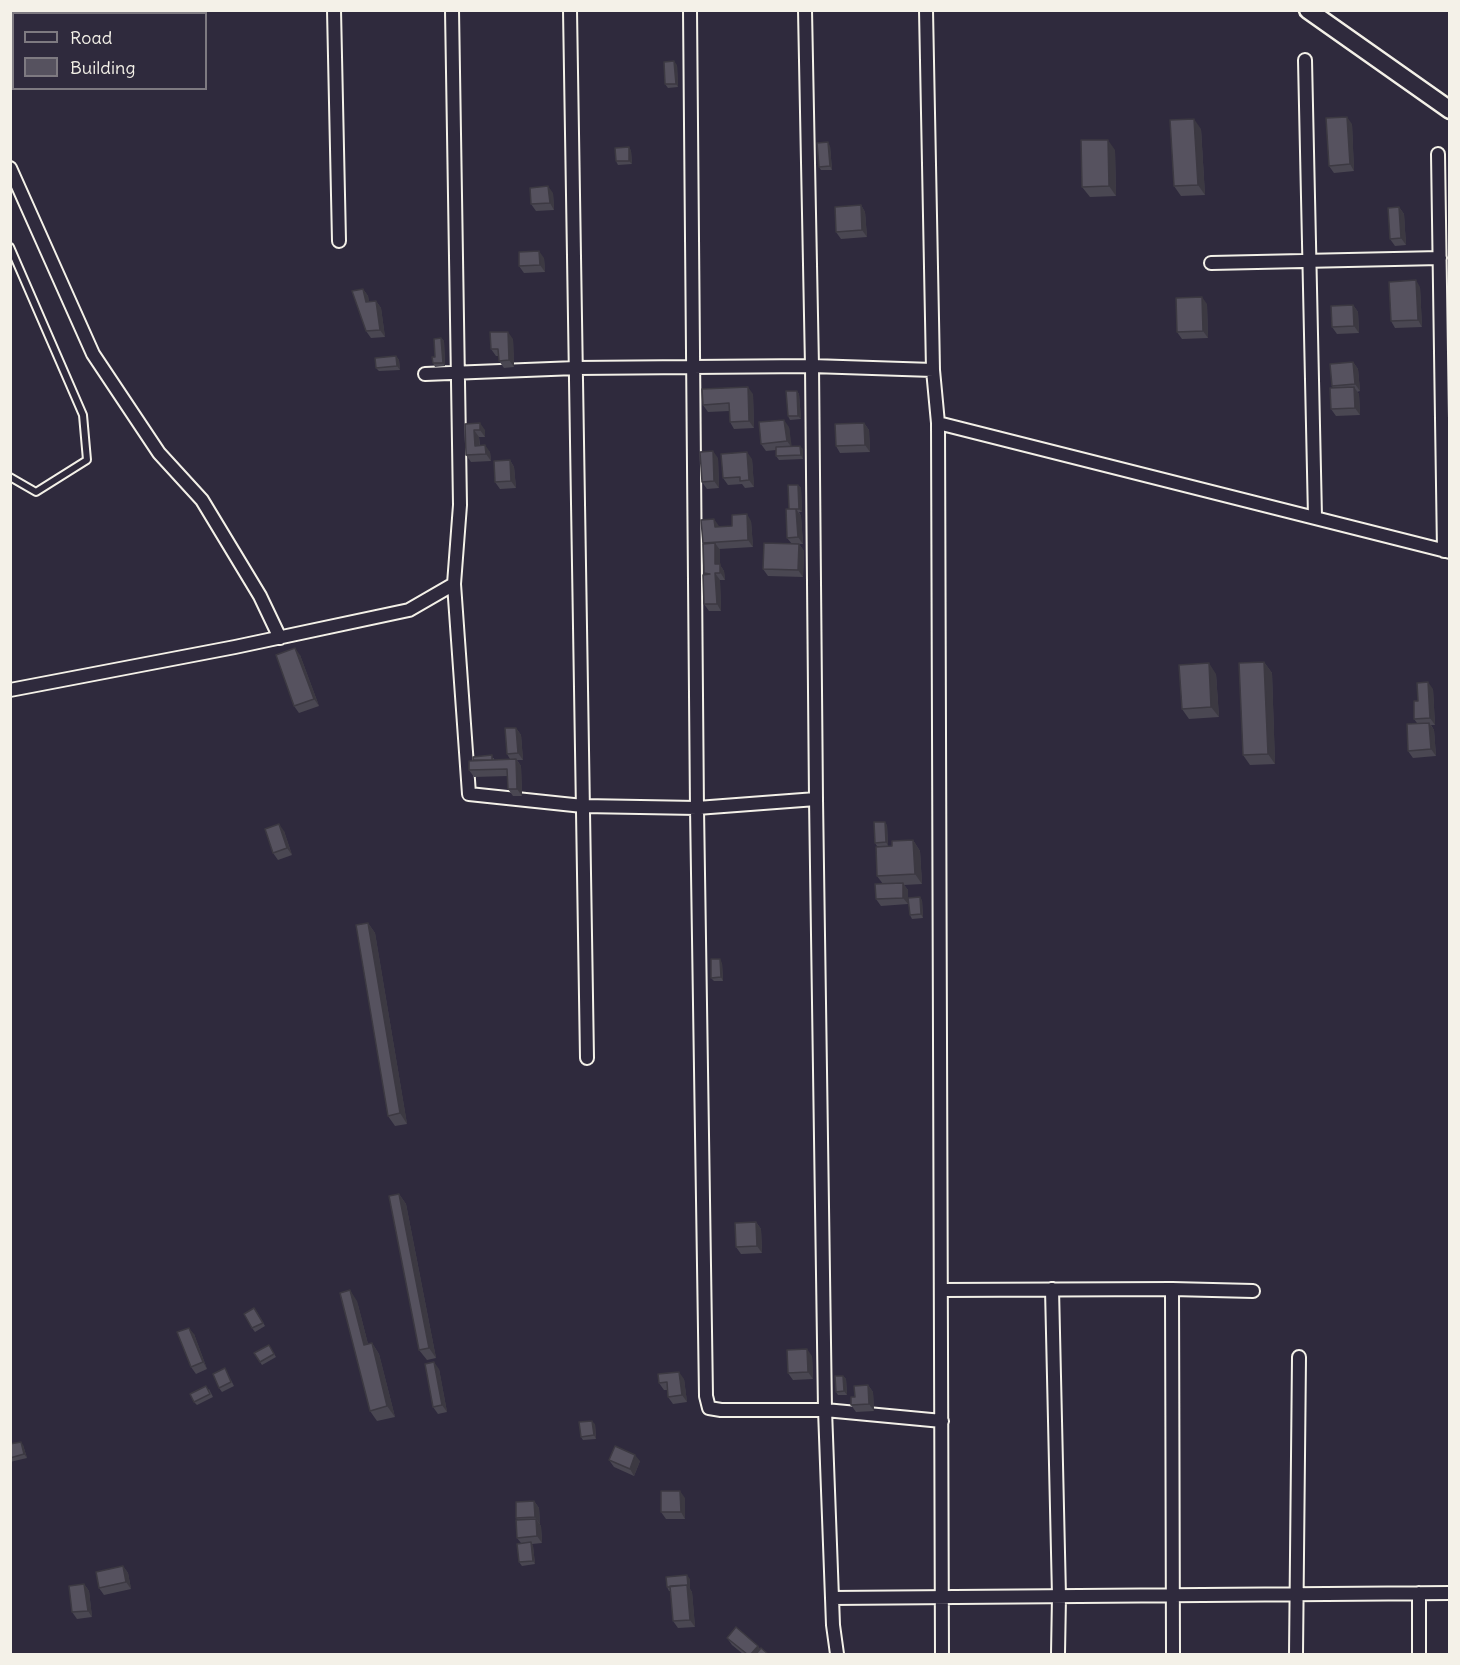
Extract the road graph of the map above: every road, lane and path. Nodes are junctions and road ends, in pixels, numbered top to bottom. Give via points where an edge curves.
1 (334, 10) edge
2 (452, 10) edge
3 (570, 10) edge
4 (690, 10) edge
5 (805, 10) edge
6 (926, 10) edge
7 (1308, 10) edge
8 (1305, 60) dead end
9 (1449, 110) edge
10 (1438, 154) dead end
11 (10, 168) edge
12 (339, 241) dead end
13 (10, 247) edge
14 (1440, 258) junction
15 (1310, 261) junction
16 (1211, 262) dead end
17 (692, 366) junction
18 (812, 366) junction
19 (576, 368) junction
20 (933, 370) junction
21 (459, 371) junction
22 (424, 374) dead end
23 (938, 423) junction
24 (1446, 428) edge
25 (10, 477) edge
26 (1316, 517) junction
27 (1447, 552) edge
28 (454, 584) junction
29 (280, 638) junction
30 (10, 690) edge
31 (816, 799) junction
32 (583, 806) junction
33 (696, 808) junction
34 (587, 1058) dead end
35 (1052, 1289) junction
36 (1172, 1289) junction
37 (942, 1290) junction
38 (1253, 1291) dead end
39 (1299, 1357) dead end
40 (825, 1410) junction
41 (942, 1420) junction
42 (1419, 1593) junction
43 (1449, 1593) edge
44 (1296, 1594) junction
45 (1173, 1595) junction
46 (1059, 1596) junction
47 (943, 1597) junction
48 (832, 1598) junction
49 (837, 1654) edge
50 (942, 1654) edge
51 (1058, 1654) edge
52 (1173, 1654) edge
53 (1296, 1654) edge
54 (1419, 1654) edge

1 - 12 street
2 - 21 street
3 - 19 street
4 - 17 street
5 - 18 street
6 - 20 street
7 - 9 street
8 - 15 street
10 - 14 street
11 - 29 street via 93,354 159,453 202,500 260,596
13 - 25 lane via 83,415 87,460 36,492
14 - 15 street
14 - 24 street
15 - 16 street
15 - 26 street
17 - 18 street
17 - 19 street
17 - 33 street
18 - 20 street
18 - 31 street
19 - 21 street
19 - 32 street
20 - 23 street
21 - 22 street
21 - 28 street via 460,506
23 - 26 street
23 - 37 street
24 - 27 street
26 - 27 street
28 - 29 street via 410,610
28 - 32 street via 469,794
29 - 30 street
31 - 33 street
31 - 40 street
32 - 33 street
32 - 34 street
33 - 40 street via 706,1396 709,1408 721,1410
35 - 36 street
35 - 37 street
35 - 46 street
36 - 38 street
36 - 45 street
37 - 41 street
39 - 44 street
40 - 41 street
40 - 48 street
41 - 47 street
42 - 43 street
42 - 44 street
42 - 54 street
44 - 45 street
44 - 53 street
45 - 46 street
45 - 52 street
46 - 47 street
46 - 51 street
47 - 48 street
47 - 50 street
48 - 49 street

